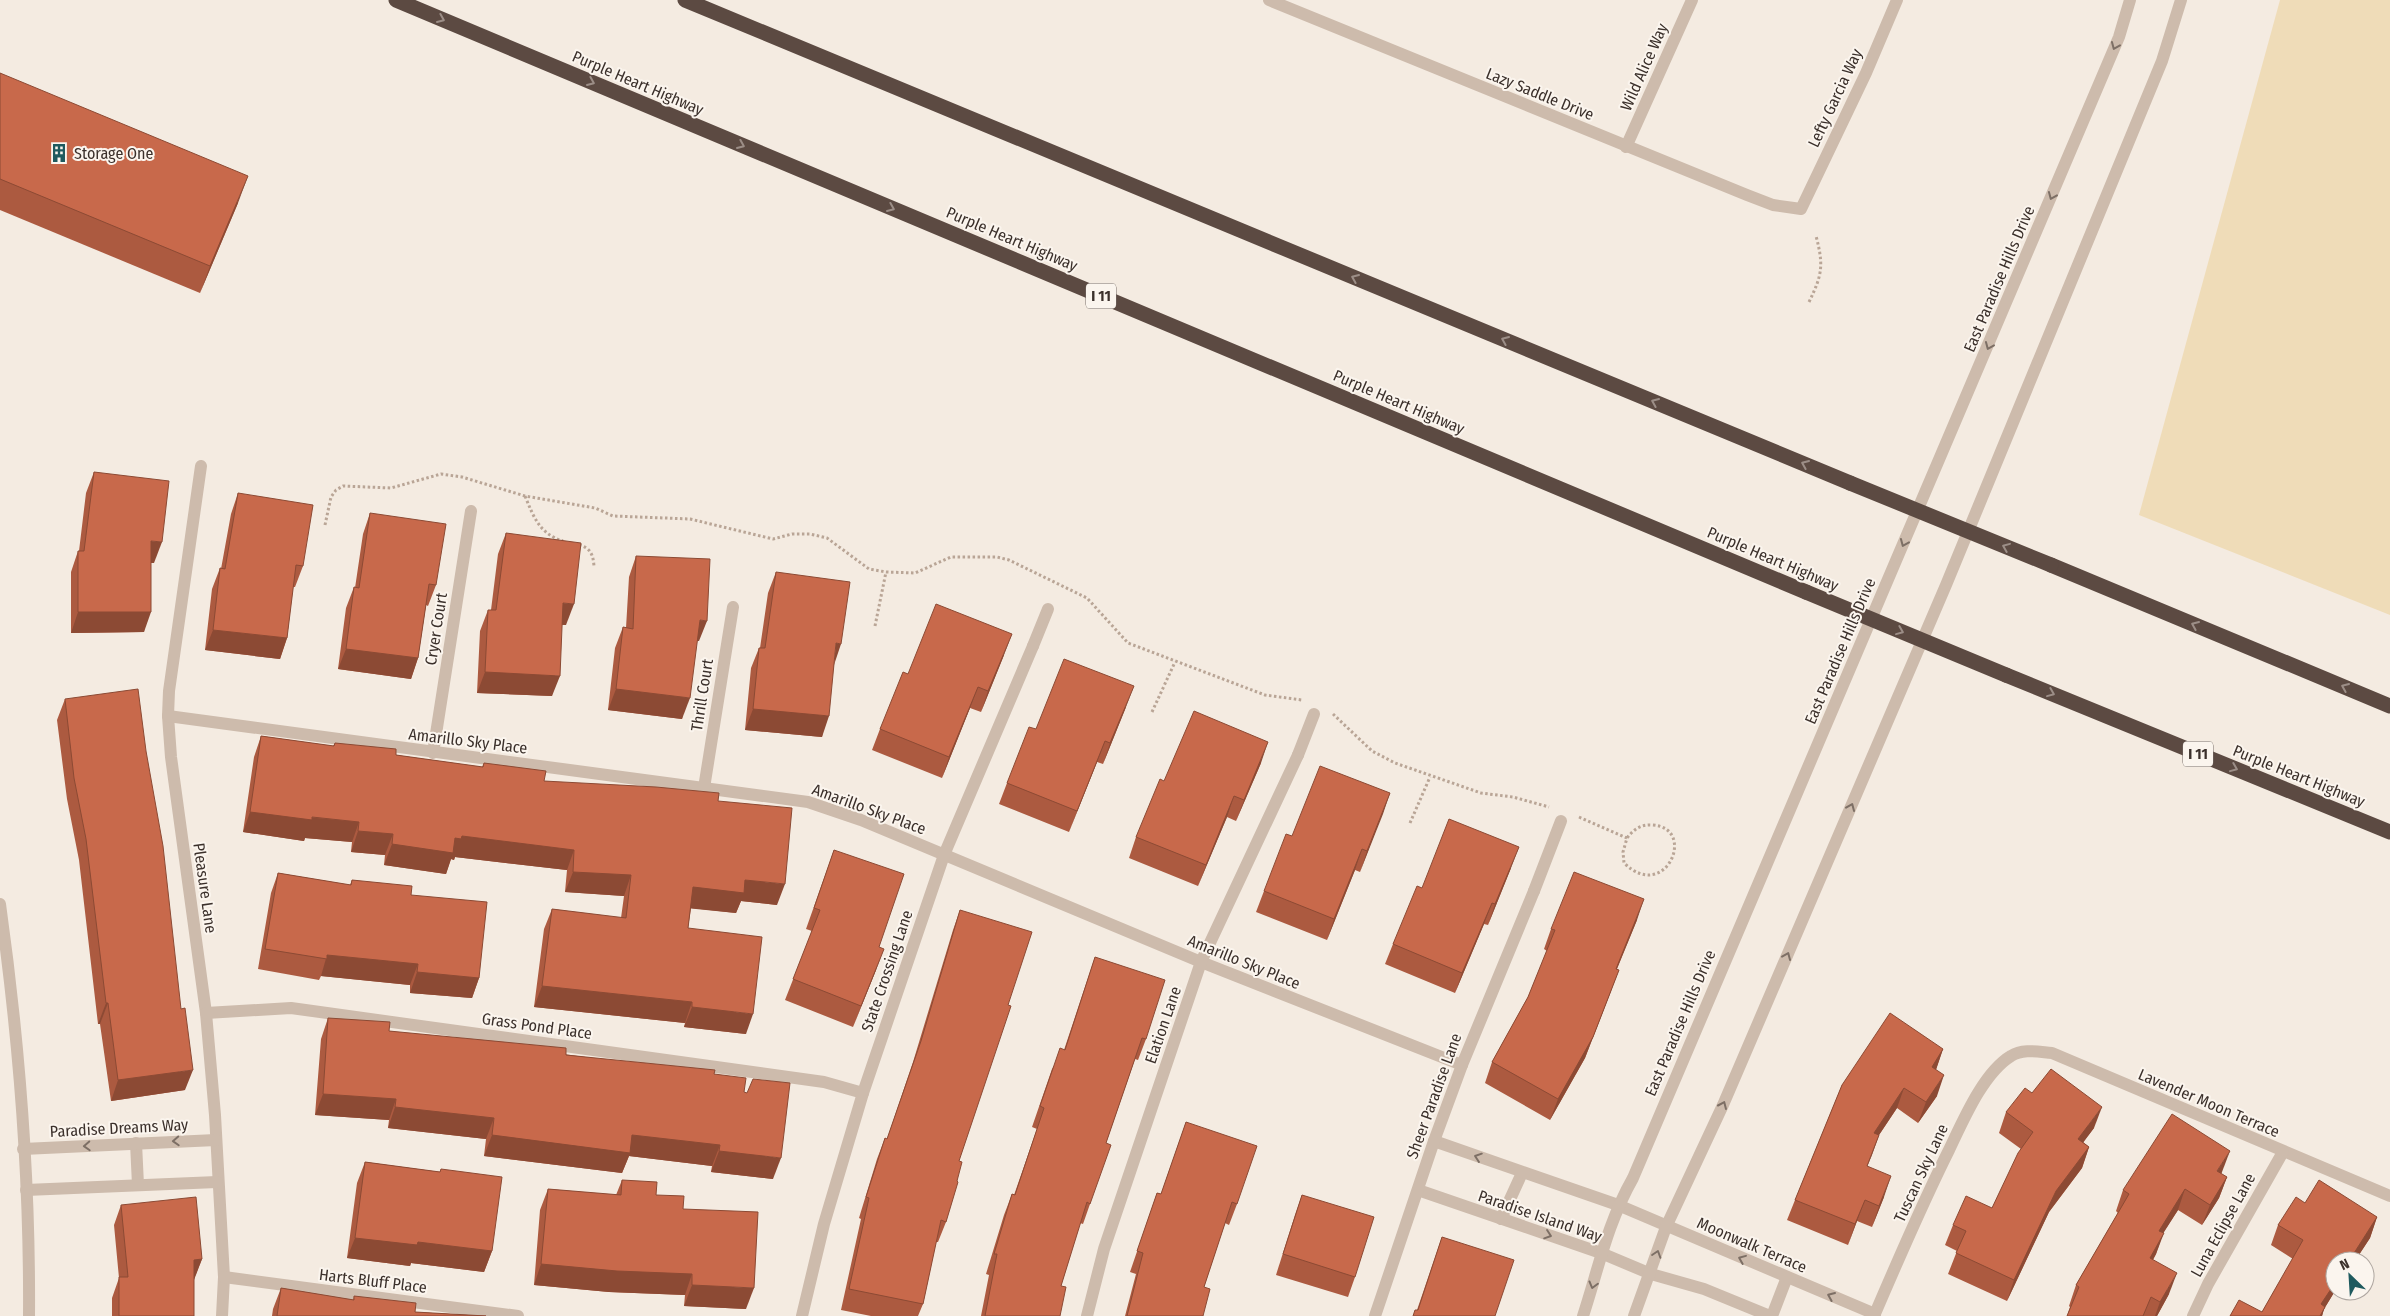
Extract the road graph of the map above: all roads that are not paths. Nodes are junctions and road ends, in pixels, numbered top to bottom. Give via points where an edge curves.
1 (396, 0) edge
2 (685, 0) edge
3 (1269, 0) edge
4 (1692, 0) edge
5 (1897, 0) edge
6 (2130, 0) edge
7 (2181, 0) edge
8 (1626, 147) junction
9 (1801, 209) joint
10 (201, 466) dead end
11 (471, 511) dead end
12 (733, 607) dead end
13 (1048, 609) dead end
14 (2390, 706) edge
15 (1314, 714) dead end
16 (168, 716) junction
17 (433, 752) junction
18 (704, 788) junction
19 (1561, 821) dead end
20 (2390, 832) edge
21 (944, 855) junction
22 (0, 904) edge
23 (1201, 962) junction
24 (206, 1014) junction
25 (2013, 1054) joint
26 (1462, 1065) junction
27 (863, 1093) junction
28 (216, 1140) junction
29 (1434, 1141) junction
30 (136, 1144) junction
31 (23, 1149) junction
32 (2283, 1152) junction
33 (1522, 1173) junction
34 (217, 1182) junction
35 (138, 1185) junction
36 (26, 1190) junction
37 (1418, 1190) junction
38 (2390, 1196) edge
39 (1618, 1205) junction
40 (1502, 1219) junction
41 (1666, 1227) junction
42 (1600, 1254) junction
43 (1651, 1274) junction
44 (224, 1277) junction
45 (1787, 1277) junction
46 (1875, 1315) edge
47 (29, 1316) edge
48 (222, 1316) edge
49 (518, 1316) edge
50 (802, 1316) edge
51 (1087, 1316) edge
52 (1375, 1316) edge
53 (1584, 1316) edge
54 (1634, 1316) edge
55 (1771, 1316) edge
56 (2193, 1316) edge

1 -> 20 highway, Purple Heart Highway / I 11, bridge via 1806,592
14 -> 2 highway, bridge
3 - 8 street, Lazy Saddle Drive
4 - 8 street, Wild Alice Way
5 - 9 street, Lefty Garcia Way
6 -> 39 street, East Paradise Hills Drive via 2120,37 2023,266 1633,1178
41 -> 7 street via 1723,1106 1946,585 2162,61
8 - 9 street, Lazy Saddle Drive via 1774,205
10 - 16 street, Pleasure Lane
11 - 17 street, Cryer Court
12 - 18 street, Thrill Court
13 - 21 street, State Crossing Lane
15 - 23 street, Elation Lane
16 - 17 street, Amarillo Sky Place
16 - 24 street, Pleasure Lane
17 - 18 street, Amarillo Sky Place
18 - 21 street, Amarillo Sky Place via 808,802
19 - 26 street, Sheer Paradise Lane
21 - 23 street, Amarillo Sky Place
21 - 27 street, State Crossing Lane
22 - 31 street
23 - 26 street, Amarillo Sky Place
23 - 51 street, Elation Lane via 1113,1222
24 - 27 street, Grass Pond Place via 291,1008 814,1081
24 - 28 street, Pleasure Lane
25 - 32 street, Lavender Moon Terrace via 2030,1051 2052,1053
25 - 46 street, Tuscan Sky Lane via 1988,1079 1963,1121 1922,1205
26 - 29 street, Sheer Paradise Lane
27 - 50 street, State Crossing Lane via 824,1224
28 -> 30 street, Paradise Dreams Way
28 - 34 street, Pleasure Lane
33 -> 29 street
29 - 37 street, Sheer Paradise Lane
30 -> 31 street, Paradise Dreams Way
30 - 35 street
31 - 36 street
32 - 38 street, Lavender Moon Terrace
32 - 56 street, Luna Eclipse Lane
33 - 39 street
33 - 40 street
34 - 35 street
34 - 44 street, Pleasure Lane
35 - 36 street
36 - 47 street
37 - 40 street, Paradise Island Way
37 - 52 street, Sheer Paradise Lane
39 - 41 street, Moonwalk Terrace
39 - 42 street, East Paradise Hills Drive
40 -> 42 street, Paradise Island Way
43 -> 41 street
45 -> 41 street, Moonwalk Terrace
42 - 43 street, Paradise Island Way
42 -> 53 street, East Paradise Hills Drive
43 - 54 street
43 - 55 street via 1704,1289
44 - 48 street, Pleasure Lane
44 - 49 street, Harts Bluff Place
46 -> 45 street, Moonwalk Terrace
45 - 55 street

